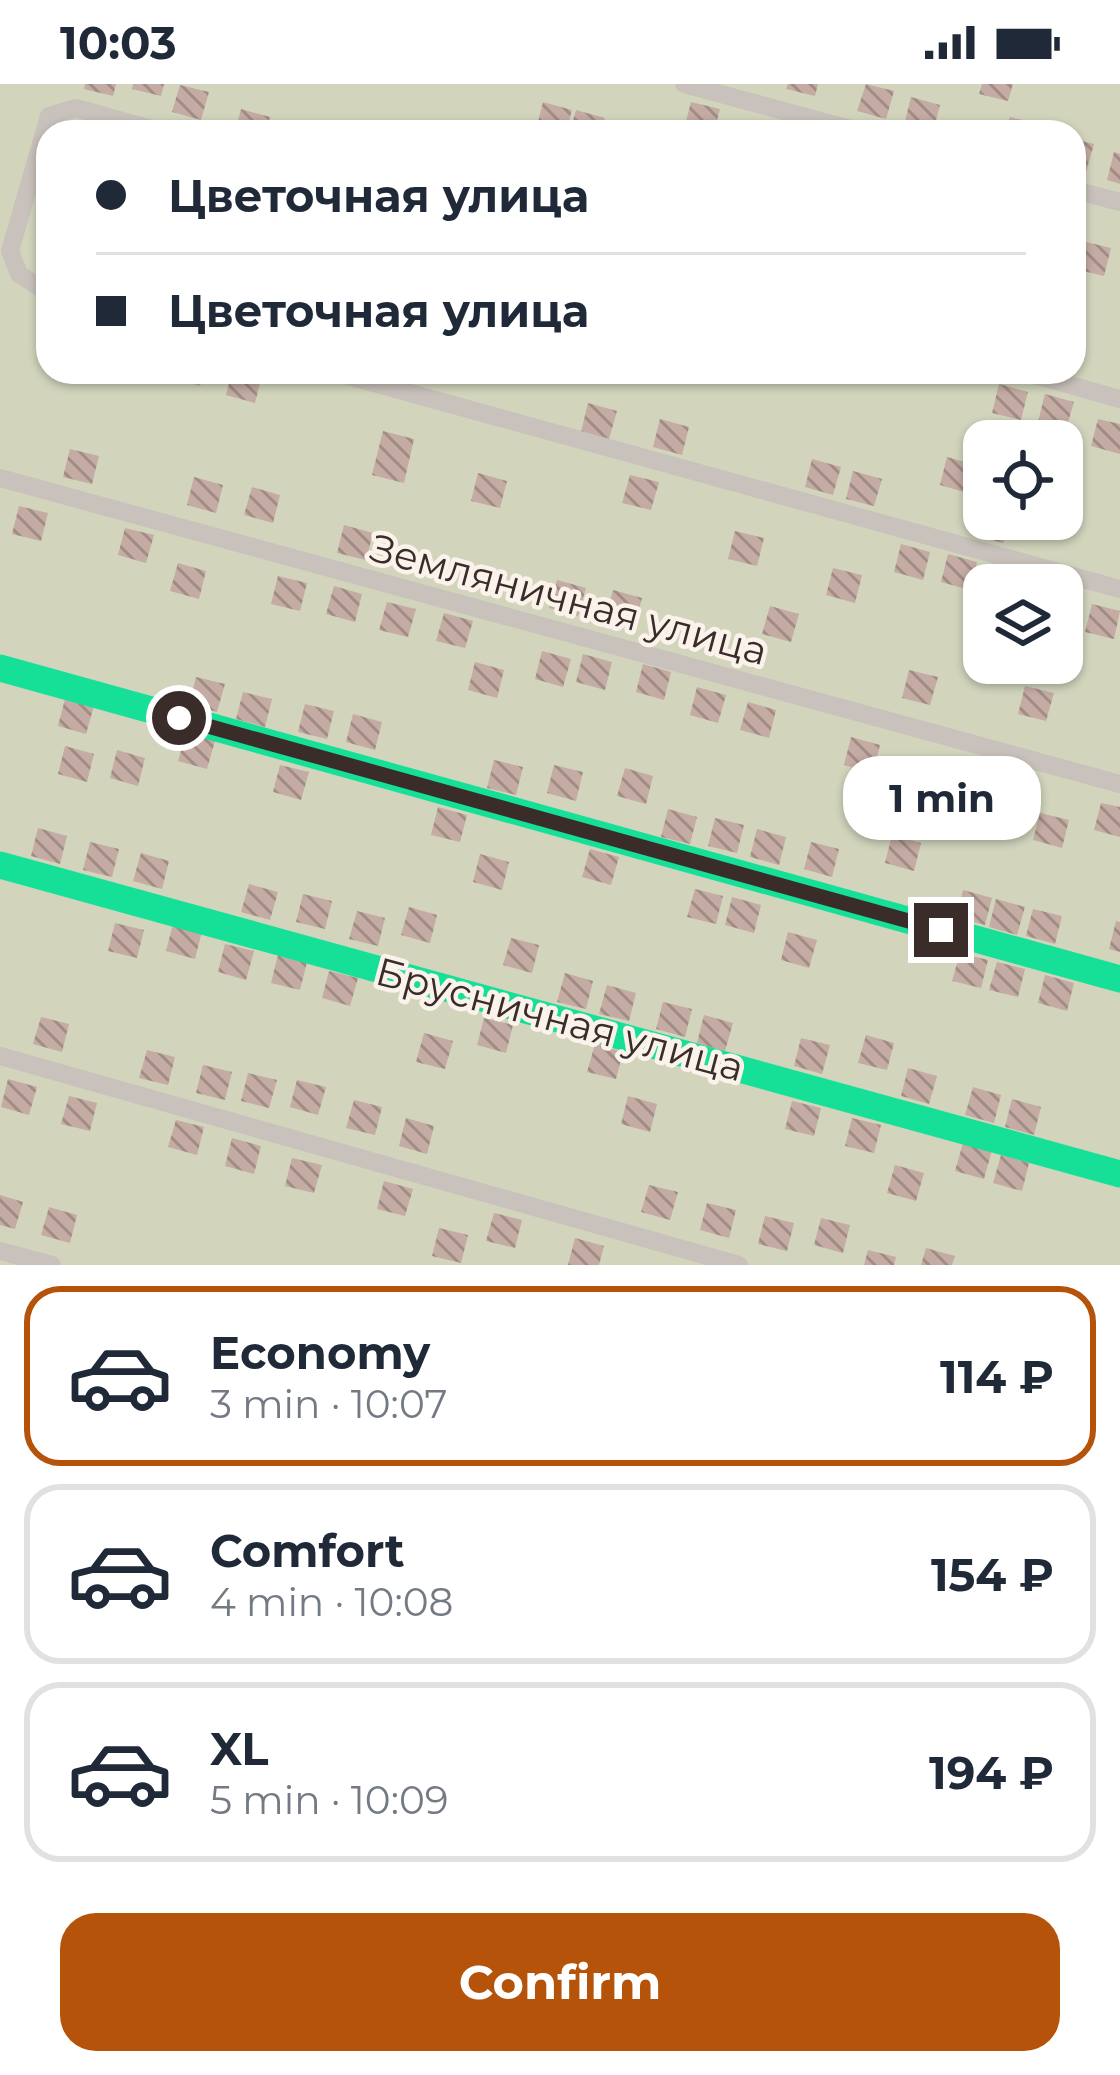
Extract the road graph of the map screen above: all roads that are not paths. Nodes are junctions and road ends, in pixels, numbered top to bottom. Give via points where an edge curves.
1 (684, 84) edge
2 (48, 120) edge
3 (119, 120) edge
4 (817, 120) edge
5 (36, 161) edge
6 (1086, 193) edge
7 (1120, 202) edge
8 (36, 287) edge
9 (377, 384) edge
10 (1067, 384) edge
11 (1120, 399) edge
12 (0, 478) edge
13 (1120, 589) edge
14 (0, 668) edge
15 (1120, 784) edge
16 (0, 865) edge
17 (1120, 980) edge
18 (0, 1056) edge
19 (1120, 1174) edge
20 (0, 1250) edge
21 (52, 1265) edge
22 (739, 1265) edge

1 - 4 street
2 - 3 street via 76,108
5 - 8 street via 10,251 19,274
6 - 7 street
9 - 13 street
10 - 11 street
12 - 15 street, Земляничная улица
14 - 17 street
16 - 19 street, Брусничная улица
18 - 22 street
20 - 21 street

